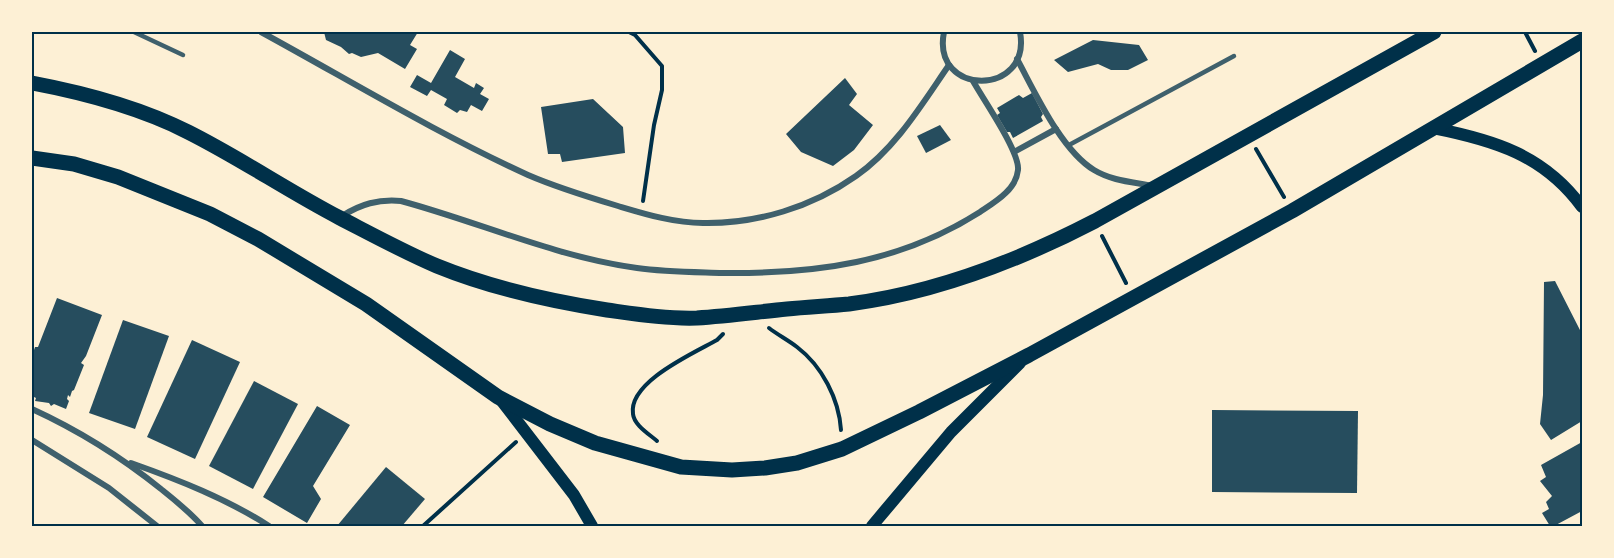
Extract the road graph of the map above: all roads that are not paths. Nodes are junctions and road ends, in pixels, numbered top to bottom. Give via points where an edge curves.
1 (134, 32) edge
2 (261, 32) edge
3 (944, 32) edge
4 (1020, 32) edge
5 (1434, 32) edge
6 (1582, 41) edge
7 (183, 55) dead end
8 (1234, 56) dead end
9 (1017, 59) junction
10 (949, 65) junction
11 (973, 81) junction
12 (32, 83) edge
13 (1433, 128) junction
14 (1056, 129) junction
15 (1069, 145) junction
16 (1014, 152) junction
17 (32, 158) edge
18 (1156, 187) junction
19 (1582, 207) edge
20 (339, 218) junction
21 (1029, 355) junction
22 (498, 397) junction
23 (32, 409) edge
24 (32, 440) edge
25 (127, 461) junction
26 (157, 526) edge
27 (202, 526) edge
28 (269, 526) edge
29 (592, 526) edge
30 (872, 526) edge

1 - 7 lane
2 - 10 street via 529,175 641,213 701,223 772,215 830,192 857,175 903,129
3 - 10 street via 942,44
4 - 9 street
5 - 18 main road
6 - 13 main road
8 - 15 lane
9 - 11 street via 999,78
9 - 14 street
10 - 11 street
11 - 16 street
12 - 20 main road via 104,100 167,122
13 - 19 main road via 1489,140 1528,158 1562,183
13 - 21 main road
14 - 15 street
14 - 16 street
15 - 18 street via 1093,170
16 - 20 street via 1018,169 1010,189 951,229 874,259 802,270 698,272 636,268 562,251 401,201 377,200
17 - 22 main road via 74,164 118,177 210,214 366,304
18 - 20 main road via 1049,245 995,267 918,290 850,303 695,318 633,314 498,287 436,265
21 - 22 main road via 842,449 765,468 681,467 595,444
21 - 30 main road via 951,432
22 - 29 main road via 574,495
23 - 25 street
24 - 26 street via 109,488
25 - 27 street
25 - 28 street via 176,479

